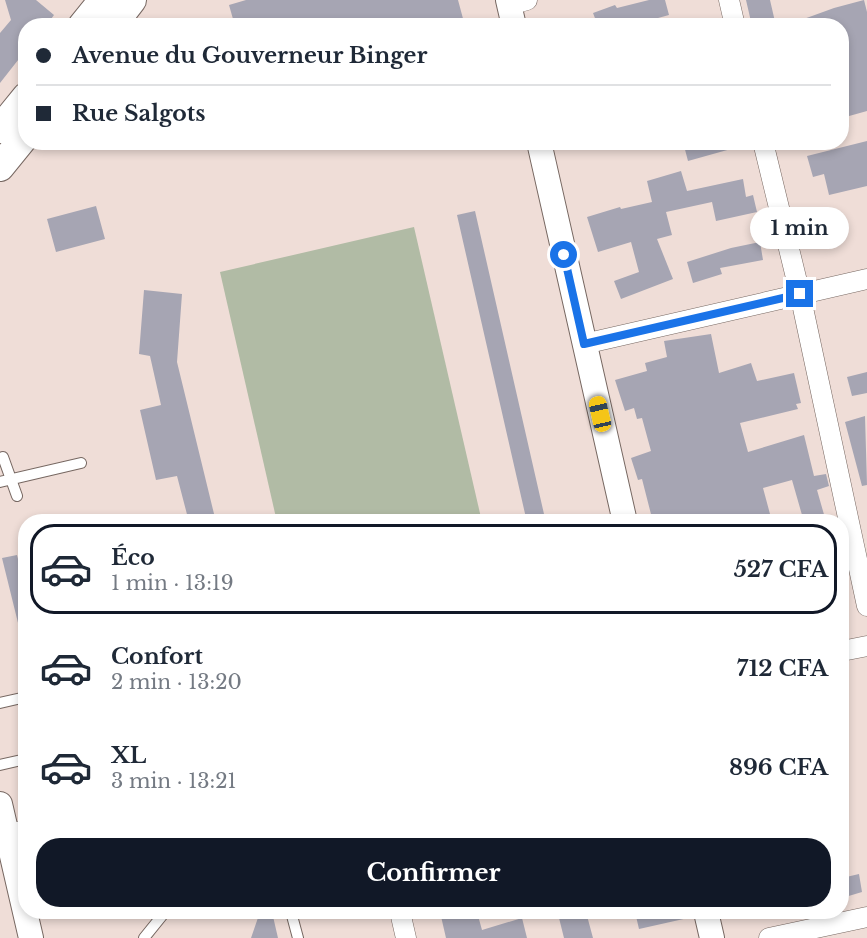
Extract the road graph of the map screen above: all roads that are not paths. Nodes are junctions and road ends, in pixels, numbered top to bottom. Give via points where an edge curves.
1 (103, 0) edge
2 (132, 0) edge
3 (729, 0) edge
4 (88, 18) edge
5 (118, 18) edge
6 (733, 18) edge
7 (17, 100) edge
8 (0, 129) edge
9 (18, 145) edge
10 (541, 150) edge
11 (765, 150) edge
12 (0, 167) edge
13 (867, 279) edge
14 (800, 294) junction
15 (584, 344) junction
16 (3, 457) dead end
17 (81, 463) dead end
18 (5, 481) edge
19 (16, 496) dead end
20 (623, 514) edge
21 (847, 514) edge
22 (849, 522) edge
23 (867, 606) edge
24 (867, 646) edge
25 (849, 650) edge
26 (18, 698) edge
27 (0, 703) edge
28 (18, 761) edge
29 (0, 765) edge
30 (0, 804) edge
31 (11, 833) edge
32 (18, 868) edge
33 (867, 917) edge
34 (28, 919) edge
35 (159, 919) edge
36 (293, 919) edge
37 (402, 919) edge
38 (708, 919) edge
39 (32, 938) edge
40 (144, 938) edge
41 (297, 938) edge
42 (406, 938) edge
43 (712, 938) edge
44 (769, 938) edge

1 - 4 main road
2 - 5 main road
3 - 6 street
7 - 8 main road
9 - 12 main road
10 - 15 street
11 - 14 street
13 - 14 street
14 - 15 street
14 - 21 street
15 - 20 street
16 - 18 lane
17 - 18 lane
18 - 19 lane
22 - 23 street
24 - 25 street
26 - 27 lane
28 - 29 lane
30 - 31 street
31 - 32 street
33 - 44 street
34 - 39 street
35 - 40 lane
36 - 41 lane
37 - 42 street
38 - 43 street

